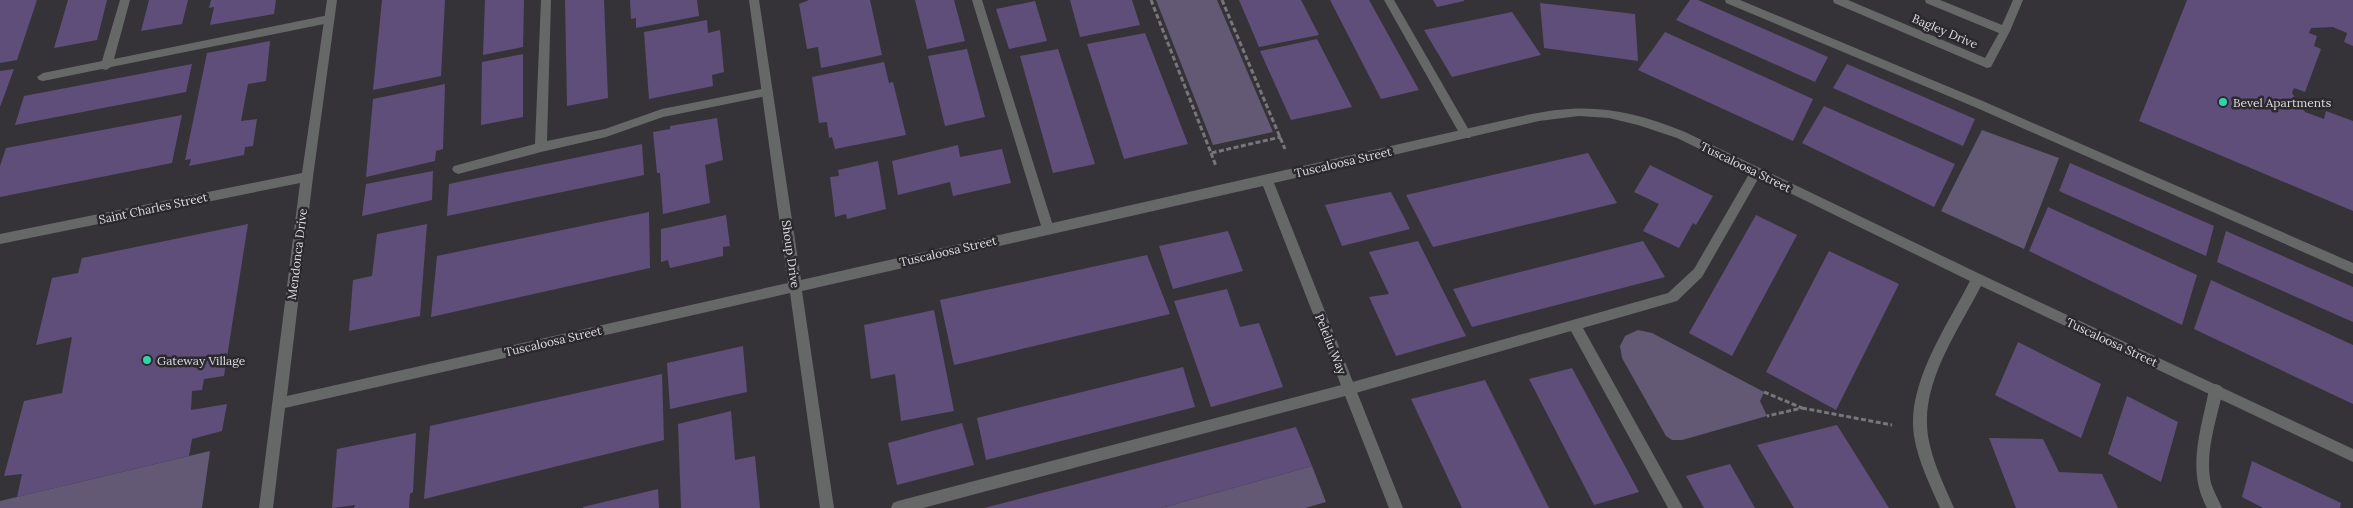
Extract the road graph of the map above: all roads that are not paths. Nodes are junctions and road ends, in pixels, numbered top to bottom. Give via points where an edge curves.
1 (125, 0) edge
2 (332, 0) edge
3 (546, 0) edge
4 (754, 0) edge
5 (977, 0) edge
6 (1389, 0) edge
7 (1730, 0) edge
8 (1838, 0) edge
9 (1930, 0) edge
10 (2018, 0) edge
11 (329, 19) junction
12 (2005, 31) junction
13 (106, 66) junction
14 (44, 77) dead end
15 (767, 92) junction
16 (1466, 134) junction
17 (541, 147) junction
18 (458, 169) dead end
19 (1756, 172) junction
20 (307, 176) junction
21 (1266, 179) junction
22 (1048, 229) junction
23 (0, 239) edge
24 (2353, 269) edge
25 (1978, 279) junction
26 (795, 286) junction
27 (1575, 326) junction
28 (1349, 389) junction
29 (2216, 390) junction
30 (278, 404) junction
31 (2353, 456) edge
32 (266, 508) edge
33 (827, 508) edge
34 (898, 508) edge
35 (1396, 508) edge
36 (1676, 508) edge
37 (1947, 508) edge
38 (2215, 508) edge

1 - 13 street
2 - 11 street, Mendonca Drive
3 - 17 street
4 - 15 street, Shoup Drive
5 - 22 street
6 - 16 street
7 - 24 street via 1981,105
8 - 12 street, Bagley Drive via 1987,64
9 - 12 street
10 - 12 street
11 - 13 street
11 - 20 street, Mendonca Drive
13 - 14 street
15 - 17 street via 662,113 606,133
15 - 26 street, Shoup Drive
16 - 19 street, Tuscaloosa Street via 1564,113 1609,114 1665,129
16 - 21 street, Tuscaloosa Street
17 - 18 street
19 - 25 street, Tuscaloosa Street
19 - 27 street via 1698,273 1672,297
20 - 23 street, Saint Charles Street
20 - 30 street, Mendonca Drive
21 - 22 street, Tuscaloosa Street
21 - 28 street, Peleliu Way
22 - 26 street, Tuscaloosa Street
25 - 29 street, Tuscaloosa Street
25 - 37 street via 1936,363 1923,398 1920,430
26 - 30 street, Tuscaloosa Street
26 - 33 street, Shoup Drive
27 - 28 street
27 - 36 street
28 - 34 street
28 - 35 street, Peleliu Way
29 - 31 street, Tuscaloosa Street
29 - 38 street via 2202,462 2206,487
30 - 32 street, Mendonca Drive

